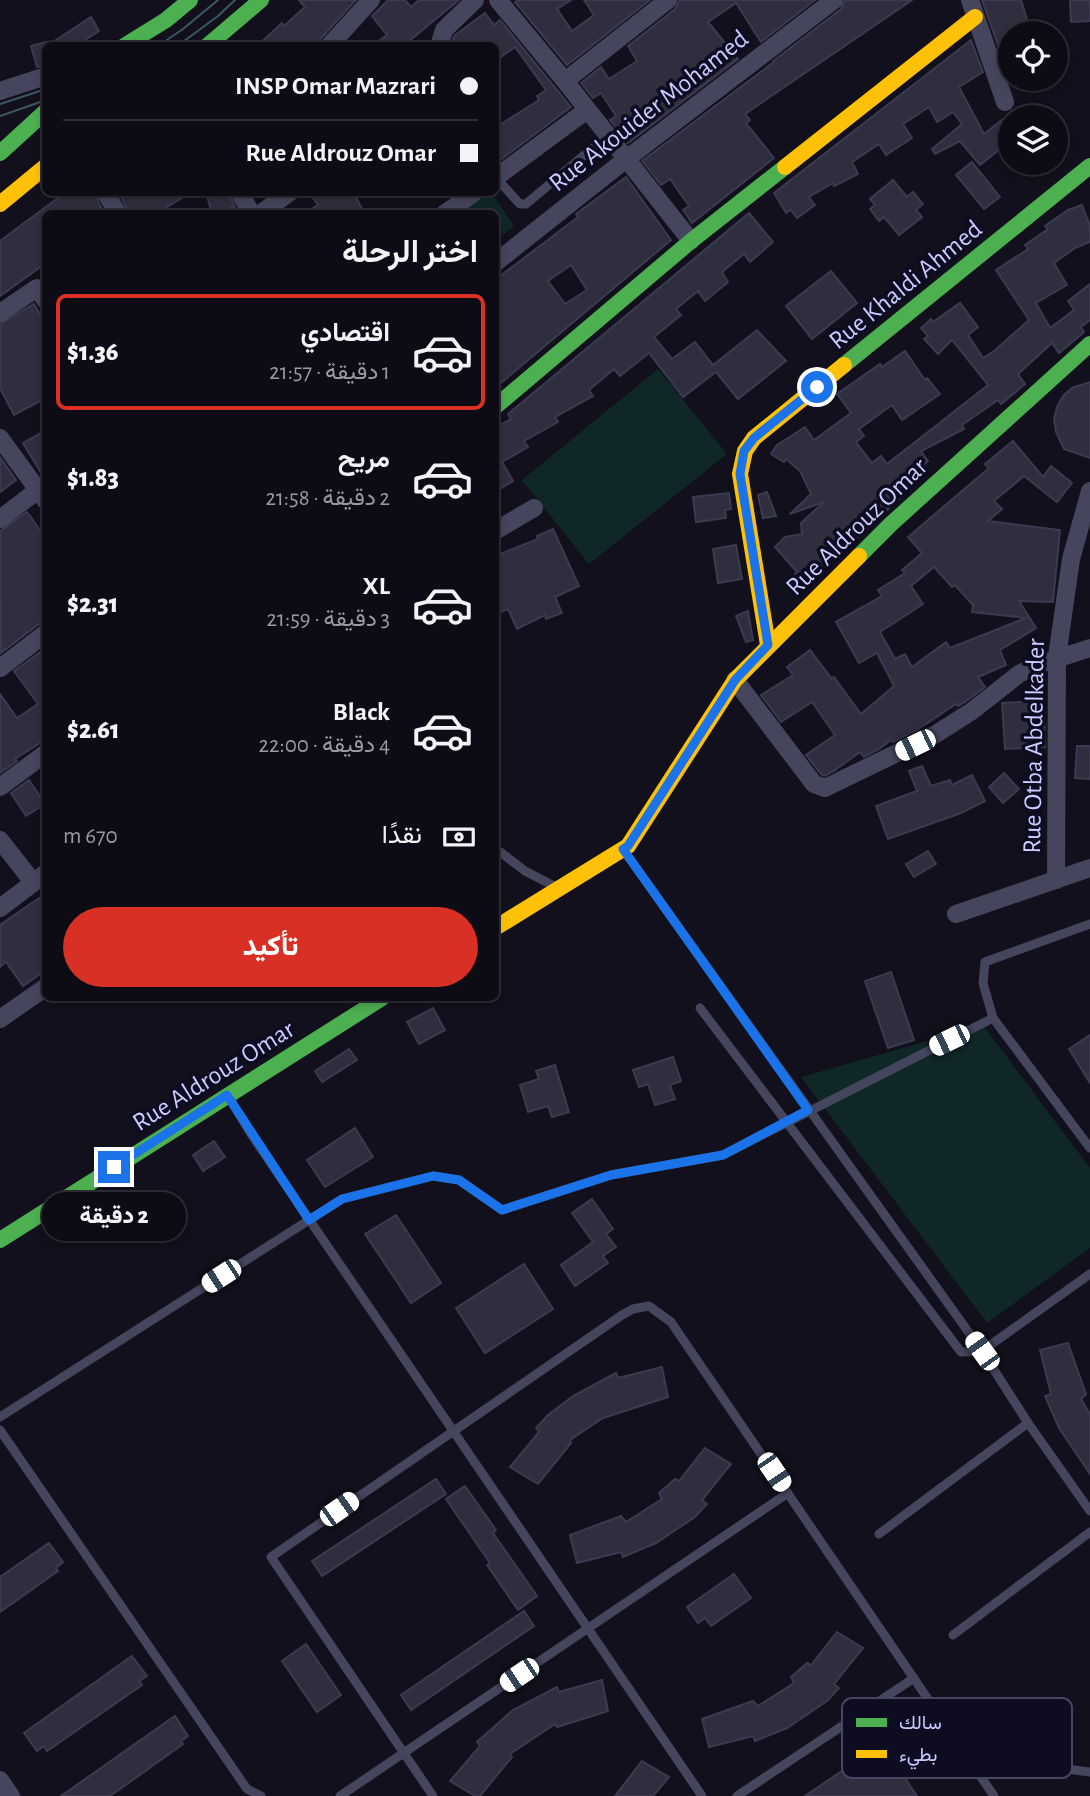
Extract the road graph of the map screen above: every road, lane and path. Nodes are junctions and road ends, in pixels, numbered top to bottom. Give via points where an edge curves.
1 (190, 0) edge
2 (261, 0) edge
3 (371, 0) edge
4 (475, 0) edge
5 (498, 0) edge
6 (668, 0) edge
7 (834, 0) edge
8 (973, 9) edge
9 (130, 42) edge
10 (212, 42) edge
11 (333, 42) edge
12 (440, 42) edge
13 (42, 76) edge
14 (565, 81) junction
15 (0, 91) edge
16 (1005, 102) dead end
17 (587, 110) junction
18 (42, 114) edge
19 (42, 122) edge
20 (25, 128) junction
21 (607, 136) junction
22 (0, 137) edge
23 (0, 153) edge
24 (625, 160) junction
25 (1090, 166) edge
26 (42, 169) edge
27 (499, 175) edge
28 (499, 182) edge
29 (285, 196) edge
30 (469, 196) edge
31 (0, 204) edge
32 (265, 210) edge
33 (450, 210) edge
34 (691, 241) junction
35 (499, 260) edge
36 (41, 294) edge
37 (0, 313) edge
38 (1090, 344) edge
39 (499, 404) edge
40 (0, 438) edge
41 (1090, 491) edge
42 (42, 496) edge
43 (534, 508) dead end
44 (0, 519) edge
45 (499, 529) edge
46 (42, 636) edge
47 (768, 645) junction
48 (1090, 648) edge
49 (1057, 657) junction
50 (0, 668) edge
51 (735, 680) junction
52 (42, 756) edge
53 (0, 787) edge
54 (0, 840) edge
55 (623, 849) junction
56 (499, 851) edge
57 (1090, 869) edge
58 (39, 878) edge
59 (1056, 880) junction
60 (559, 889) junction
61 (0, 908) edge
62 (956, 914) dead end
63 (1090, 924) edge
64 (499, 926) edge
65 (42, 990) edge
66 (378, 1001) edge
67 (701, 1008) dead end
68 (993, 1018) junction
69 (0, 1019) edge
70 (227, 1095) junction
71 (808, 1110) junction
72 (1090, 1148) edge
73 (309, 1220) junction
74 (0, 1240) edge
75 (1090, 1274) edge
76 (982, 1351) junction
77 (0, 1417) edge
78 (1028, 1423) junction
79 (0, 1430) edge
80 (453, 1430) junction
81 (788, 1493) junction
82 (1090, 1511) edge
83 (1090, 1532) edge
84 (879, 1534) dead end
85 (587, 1628) junction
86 (953, 1635) dead end
87 (914, 1678) junction
88 (884, 1698) edge
89 (928, 1698) edge
90 (842, 1726) edge
91 (404, 1753) junction
92 (1072, 1770) edge
93 (1090, 1772) edge
94 (982, 1778) edge
95 (0, 1780) edge
96 (11, 1796) edge
97 (261, 1796) edge
98 (340, 1796) edge
99 (433, 1796) edge
100 (702, 1796) edge
101 (737, 1796) edge
102 (994, 1796) edge

1 - 9 street
2 - 10 street
3 - 11 street
4 - 12 street via 444,30
5 - 14 street
6 - 14 street
7 - 24 street, Rue Akouider Mohamed
8 - 16 street
8 - 34 street
13 - 15 street
14 - 17 street
17 - 21 street
17 - 27 street
18 - 20 street
19 - 20 street
20 - 22 street
20 - 23 street
21 - 24 street
21 - 28 lane via 526,204 520,204
24 - 34 street
24 - 35 street, Rue Akouider Mohamed
25 - 47 street, Rue Khaldi Ahmed via 754,438 744,451 740,474
26 - 31 street
29 - 32 street
30 - 33 street
34 - 39 street
36 - 37 street
38 - 47 street, Rue Aldrouz Omar via 891,524
40 - 42 street
41 - 49 street, Rue Otba Abdelkader via 1071,559
42 - 44 street
43 - 45 street
46 - 50 street
47 - 51 street, Rue Aldrouz Omar
48 - 49 street
49 - 51 street via 1020,674 936,734 825,788 814,784
49 - 59 street, Rue Otba Abdelkader
51 - 55 street, Rue Aldrouz Omar
52 - 53 street
54 - 58 street
55 - 60 street, Rue Aldrouz Omar
55 - 71 lane
56 - 60 lane
57 - 59 street
58 - 61 street
59 - 62 street
60 - 64 street, Rue Aldrouz Omar
63 - 68 lane via 985,962 983,983
65 - 69 street
66 - 70 street, Rue Aldrouz Omar
67 - 76 lane via 961,1352
68 - 71 lane
68 - 72 lane
70 - 73 lane
70 - 74 street, Rue Aldrouz Omar
71 - 73 lane via 723,1155 611,1175 502,1210 459,1180 433,1176 342,1199
71 - 76 lane
73 - 77 lane
73 - 80 lane
75 - 76 lane
76 - 78 lane
78 - 82 lane
78 - 84 lane
79 - 97 lane via 247,1788
80 - 81 lane via 622,1315 649,1306 671,1322
80 - 85 lane
80 - 91 lane via 271,1557
81 - 85 lane
81 - 87 lane
83 - 86 lane
85 - 91 lane
85 - 100 lane
87 - 88 lane
87 - 89 lane
90 - 101 lane
91 - 98 lane
91 - 99 lane
92 - 93 lane
94 - 102 lane
95 - 96 street

